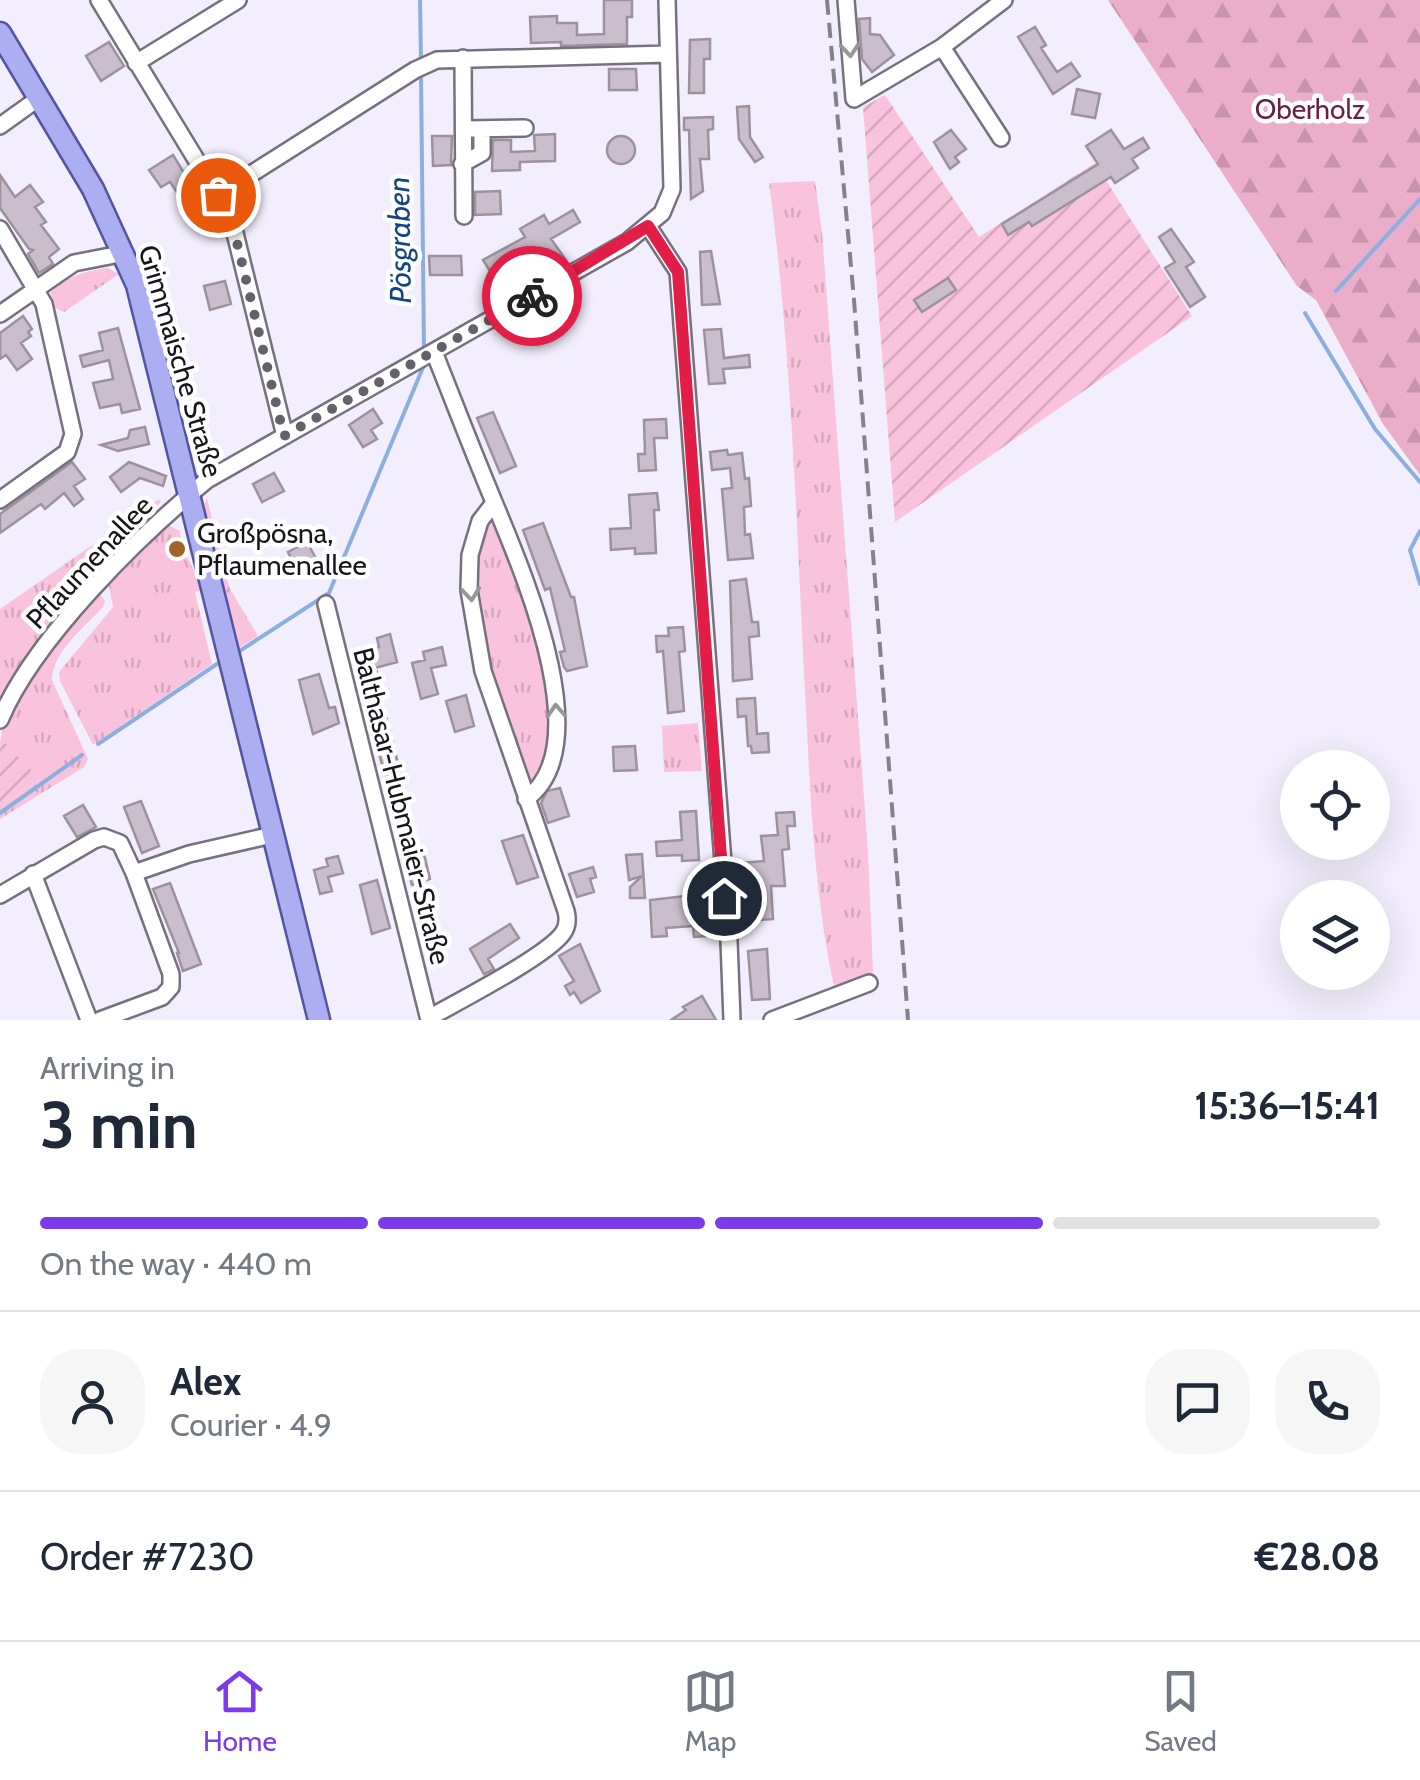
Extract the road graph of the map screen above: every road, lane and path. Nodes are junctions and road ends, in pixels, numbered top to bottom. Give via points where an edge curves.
1 (99, 0) edge
2 (238, 0) edge
3 (667, 0) edge
4 (846, 0) edge
5 (1004, 0) edge
6 (0, 33) edge
7 (942, 47) junction
8 (668, 54) junction
9 (463, 58) junction
10 (136, 62) junction
11 (39, 98) junction
12 (0, 126) edge
13 (525, 128) dead end
14 (464, 129) junction
15 (482, 130) junction
16 (1001, 138) dead end
17 (462, 164) junction
18 (218, 195) junction
19 (464, 216) dead end
20 (648, 226) junction
21 (0, 229) edge
22 (125, 253) junction
23 (37, 289) junction
24 (0, 314) edge
25 (427, 356) junction
26 (284, 436) junction
27 (190, 494) junction
28 (0, 500) edge
29 (494, 504) junction
30 (326, 604) dead end
31 (0, 720) edge
32 (526, 799) junction
33 (272, 835) junction
34 (134, 873) junction
35 (34, 874) junction
36 (0, 895) edge
37 (869, 983) dead end
38 (429, 1019) edge
39 (89, 1020) edge
40 (100, 1020) edge
41 (318, 1020) edge
42 (732, 1020) edge
43 (772, 1020) edge

1 - 10 street
2 - 10 street
3 - 8 street
4 -> 7 street via 854,99
5 - 7 street
6 - 11 main road, Grimmaische Straße
7 - 16 street
8 - 9 street
8 - 20 street via 672,190
9 - 14 street
9 - 18 street via 422,67
10 - 18 street
11 - 12 street
11 - 22 main road, Grimmaische Straße
13 - 15 street
14 - 15 street
14 - 17 street
15 - 17 street via 482,153
17 - 19 street
18 - 26 street via 231,218
20 - 25 street, Pflaumenallee
20 - 42 street via 678,272
21 - 23 street
22 - 23 street via 74,262
22 - 27 main road, Grimmaische Straße
23 - 24 street
23 - 28 street via 73,434 67,452
25 - 26 street, Pflaumenallee
25 - 29 street
26 - 27 street, Pflaumenallee
27 - 31 street, Pflaumenallee via 31,661
27 - 33 main road, Grimmaische Straße
29 -> 32 street via 474,536 469,590 483,671
32 -> 29 street via 547,776 557,728 555,696 523,569
30 - 38 street, Balthasar-Hubmaier-Straße
32 - 38 street via 566,910 565,931
33 - 34 street
33 - 41 main road, Grimmaische Straße
34 - 35 street via 120,843 104,837
34 - 40 street via 172,974 171,988
35 - 36 street
35 - 39 street
37 - 43 street

